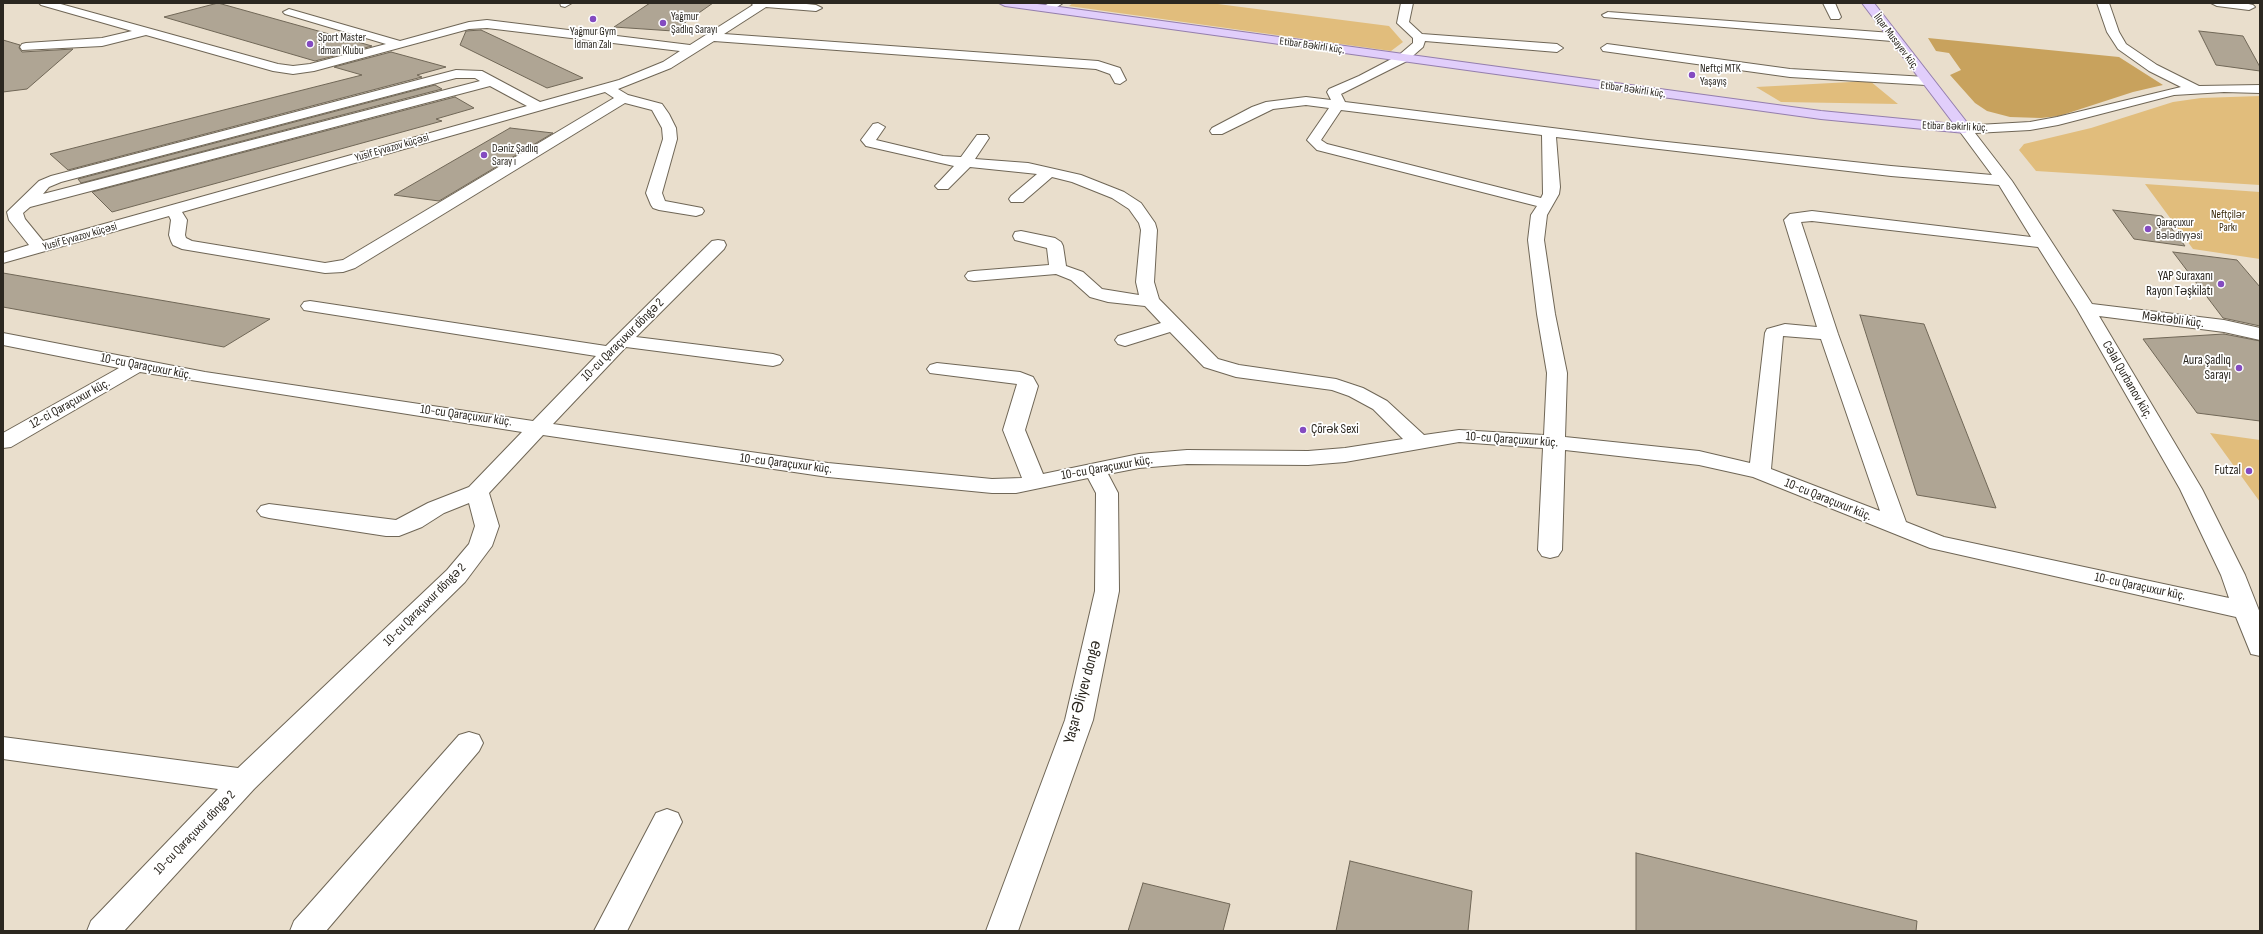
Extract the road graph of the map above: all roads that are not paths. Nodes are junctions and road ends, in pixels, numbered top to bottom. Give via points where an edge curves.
1 (45, 3) edge
2 (757, 3) edge
3 (765, 3) edge
4 (1005, 3) edge
5 (1407, 3) edge
6 (1829, 3) edge
7 (1868, 3) edge
8 (2103, 3) edge
9 (2217, 3) edge
10 (2248, 5) edge
11 (1052, 6) edge
12 (816, 8) dead end
13 (289, 12) dead end
14 (1608, 14) dead end
15 (1835, 17) dead end
16 (2256, 17) dead end
17 (144, 32) junction
18 (712, 37) junction
19 (1419, 37) junction
20 (1892, 37) junction
21 (399, 44) junction
22 (26, 47) dead end
23 (1557, 48) dead end
24 (1607, 48) dead end
25 (692, 49) junction
26 (1403, 58) junction
27 (1120, 80) dead end
28 (1926, 81) junction
29 (607, 88) junction
30 (2260, 88) edge
31 (2196, 89) junction
32 (623, 98) junction
33 (1339, 103) junction
34 (539, 107) junction
35 (878, 127) dead end
36 (1965, 129) junction
37 (1217, 131) dead end
38 (1549, 132) junction
39 (982, 138) dead end
40 (965, 163) junction
41 (1049, 172) junction
42 (2004, 181) junction
43 (943, 186) dead end
44 (1017, 199) dead end
45 (1546, 204) junction
46 (173, 210) junction
47 (696, 211) dead end
48 (1021, 236) dead end
49 (2043, 243) junction
50 (718, 245) dead end
51 (40, 248) junction
52 (3, 258) edge
53 (1058, 269) junction
54 (974, 276) dead end
55 (1150, 301) junction
56 (310, 306) dead end
57 (2086, 309) junction
58 (1174, 325) junction
59 (1829, 334) junction
60 (2260, 334) edge
61 (3, 339) edge
62 (1125, 340) dead end
63 (616, 346) junction
64 (774, 360) dead end
65 (137, 366) junction
66 (937, 369) dead end
67 (538, 427) junction
68 (3, 442) edge
69 (1419, 442) junction
70 (1553, 443) junction
71 (1093, 470) junction
72 (1760, 472) junction
73 (1035, 482) junction
74 (477, 492) junction
75 (269, 511) dead end
76 (1897, 528) junction
77 (1550, 550) dead end
78 (2246, 610) junction
79 (2260, 647) edge
80 (469, 743) dead end
81 (3, 748) edge
82 (244, 781) junction
83 (667, 822) dead end
84 (103, 931) edge
85 (306, 931) edge
86 (610, 931) edge
87 (1002, 931) edge

1 - 17 street
2 - 3 street
3 - 12 street
3 - 18 street, Yusif Eyvazov küçəsi
4 - 11 main road, Etibar Bəkirli küç.
5 - 19 street via 1403,23
6 - 15 street
7 - 20 main road, İlqar Musayev küç.
8 - 31 street via 2113,32 2122,46 2153,68
9 - 10 street
10 - 16 street
11 - 26 main road, Etibar Bəkirli küç.
13 - 21 street
14 - 20 street
17 - 21 street via 277,68 293,70 310,68
17 - 22 street via 102,42
18 - 25 street, Yusif Eyvazov küçəsi
18 - 27 street via 1098,65 1115,71
19 - 23 street
19 - 26 street via 1419,44
20 - 28 main road, İlqar Musayev küç.
21 - 25 street via 469,26 487,24
24 - 28 street via 1790,72
25 - 29 street, Yusif Eyvazov küçəsi via 655,71
26 - 33 street via 1334,92
26 - 36 main road, Etibar Bəkirli küç. via 1828,116
28 - 36 main road, İlqar Musayev küç.
29 - 32 street
29 - 34 street, Yusif Eyvazov küçəsi
30 - 31 street, Etibar Bəkirli küç.
31 - 36 street, Etibar Bəkirli küç. via 2157,94 2058,121
32 - 46 street via 349,264 337,268 188,245 179,241 179,220
32 - 47 street via 657,107 669,128 670,139 654,193 659,205
33 - 37 street via 1306,101 1277,104 1257,110
33 - 38 street
33 - 45 street via 1314,140 1322,147
34 - 46 street, Yusif Eyvazov küçəsi
34 - 51 street via 492,82 22,203 15,212 17,220
35 - 40 street via 868,140 870,144
36 - 42 street, Cəlal Qurbanov küç.
38 - 42 street via 1891,171
38 - 45 street via 1552,187
39 - 40 street
40 - 41 street
40 - 43 street
41 - 44 street
41 - 55 street via 1099,186 1118,195 1141,213 1149,230 1144,282
42 - 49 street, Cəlal Qurbanov küç.
45 - 70 street via 1539,216 1536,240 1557,373
46 - 51 street, Yusif Eyvazov küçəsi
48 - 53 street via 1049,242 1055,246
49 - 57 street, Cəlal Qurbanov küç.
49 - 59 street via 1812,216 1796,217 1792,220
50 - 63 street, 10-cu Qaraçuxur döngə 2
51 - 52 street, Yusif Eyvazov küçəsi
53 - 54 street
53 - 55 street via 1077,276 1096,293 1108,297
55 - 58 street
56 - 63 street
57 - 60 street, Məktəbli küç. via 2224,326
57 - 78 street, Cəlal Qurbanov küç. via 2191,489 2233,575
58 - 62 street
58 - 69 street via 1211,363 1224,369 1298,378 1336,385 1356,392 1380,405
59 - 72 street via 1785,330 1774,334
59 - 76 street
61 - 65 street, 10-cu Qaraçuxur küç.
63 - 64 street
63 - 67 street, 10-cu Qaraçuxur döngə 2
65 - 67 street, 10-cu Qaraçuxur küç.
65 - 68 street, 12-ci Qaraçuxur küç.
66 - 73 street via 1020,378 1026,381 1028,386 1014,430
67 - 73 street, 10-cu Qaraçuxur küç. via 828,470 992,486 1016,486
67 - 74 street, 10-cu Qaraçuxur döngə 2
69 - 70 street, 10-cu Qaraçuxur küç. via 1459,436
69 - 71 street, 10-cu Qaraçuxur küç. via 1345,455 1308,458 1187,457 1139,461
70 - 72 street, 10-cu Qaraçuxur küç. via 1699,458
70 - 77 street
71 - 73 street, 10-cu Qaraçuxur küç.
71 - 87 street, Yaşar Əliyev dongə via 1107,493 1107,591 1079,720
72 - 76 street, 10-cu Qaraçuxur küç.
74 - 75 street via 436,508 399,528
74 - 82 street, 10-cu Qaraçuxur döngə 2 via 487,526 480,546 461,570
76 - 78 street, 10-cu Qaraçuxur küç. via 1952,546
78 - 79 street, Cəlal Qurbanov küç.
80 - 85 street
81 - 82 street
82 - 84 street, 10-cu Qaraçuxur döngə 2
83 - 86 street

